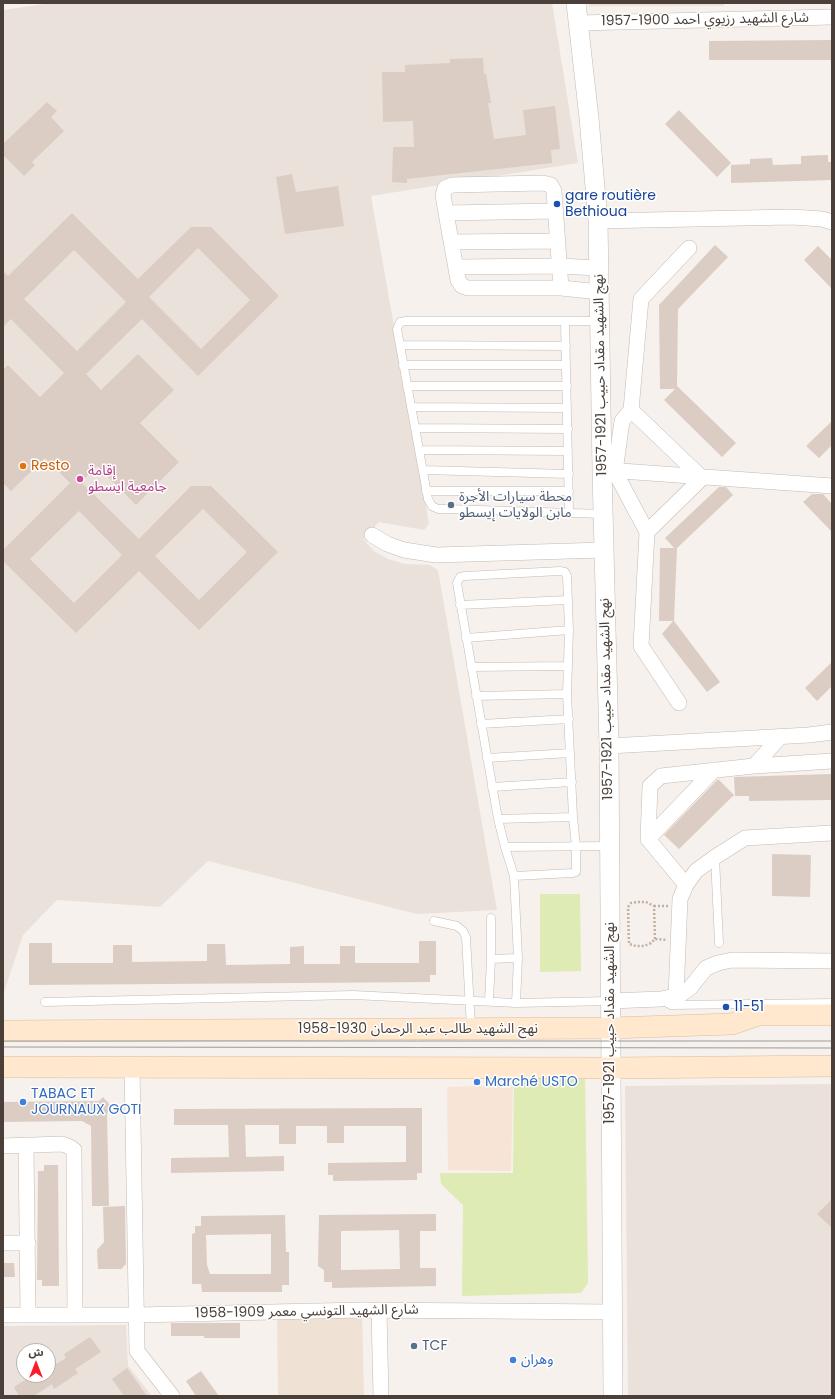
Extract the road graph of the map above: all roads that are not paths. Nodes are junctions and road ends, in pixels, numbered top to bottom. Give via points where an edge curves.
1 (576, 3) edge
2 (832, 17) edge
3 (578, 23) junction
4 (555, 211) junction
5 (446, 213) junction
6 (598, 216) junction
7 (832, 222) edge
8 (558, 241) junction
9 (451, 242) junction
10 (689, 248) dead end
11 (559, 266) junction
12 (456, 267) junction
13 (599, 268) junction
14 (561, 288) junction
15 (600, 292) junction
16 (565, 322) junction
17 (600, 322) junction
18 (400, 345) junction
19 (566, 346) junction
20 (403, 365) junction
21 (566, 365) junction
22 (407, 386) junction
23 (567, 386) junction
24 (411, 407) junction
25 (567, 408) junction
26 (630, 410) junction
27 (415, 428) junction
28 (568, 429) junction
29 (419, 450) junction
30 (568, 452) junction
31 (423, 470) junction
32 (608, 471) junction
33 (568, 474) junction
34 (702, 478) junction
35 (832, 486) edge
36 (426, 491) junction
37 (569, 491) junction
38 (569, 512) junction
39 (603, 514) junction
40 (647, 532) junction
41 (372, 535) dead end
42 (604, 550) junction
43 (568, 600) junction
44 (460, 605) junction
45 (569, 630) junction
46 (466, 638) junction
47 (568, 666) junction
48 (471, 667) junction
49 (568, 694) junction
50 (476, 696) junction
51 (679, 703) dead end
52 (569, 719) junction
53 (481, 724) junction
54 (832, 732) edge
55 (781, 736) junction
56 (609, 746) junction
57 (570, 753) junction
58 (487, 758) junction
59 (832, 761) edge
60 (754, 766) junction
61 (714, 770) junction
62 (572, 782) junction
63 (492, 787) junction
64 (573, 817) junction
65 (498, 819) junction
66 (832, 833) edge
67 (648, 839) junction
68 (576, 846) junction
69 (609, 846) junction
70 (505, 847) junction
71 (715, 857) junction
72 (514, 876) junction
73 (686, 886) junction
74 (491, 918) dead end
75 (434, 921) dead end
76 (719, 943) dead end
77 (518, 958) junction
78 (491, 959) junction
79 (832, 961) edge
80 (676, 996) junction
81 (661, 999) junction
82 (470, 1001) junction
83 (610, 1001) junction
84 (45, 1002) dead end
85 (489, 1002) junction
86 (516, 1003) junction
87 (832, 1004) edge
88 (832, 1015) edge
89 (610, 1028) junction
90 (471, 1029) junction
91 (3, 1031) edge
92 (832, 1066) edge
93 (3, 1067) edge
94 (132, 1067) junction
95 (610, 1068) junction
96 (26, 1145) junction
97 (3, 1146) edge
98 (3, 1243) edge
99 (28, 1244) junction
100 (379, 1311) junction
101 (612, 1312) junction
102 (3, 1315) edge
103 (28, 1315) junction
104 (75, 1315) junction
105 (137, 1315) junction
106 (172, 1396) edge
107 (381, 1396) edge
108 (613, 1396) edge

1 - 3 street, نهج الشهيد مقداد حبيب 1921-1957
2 - 3 street, شارع الشهيد رزيوي احمد 1900-1957
3 - 6 street, نهج الشهيد مقداد حبيب 1921-1957
4 - 5 street
4 - 5 street via 554,191 551,185 544,183 452,185 445,188 443,195
4 - 8 street
5 - 9 street
6 - 7 street via 792,217
6 - 13 street, نهج الشهيد مقداد حبيب 1921-1957
8 - 9 street
8 - 11 street
9 - 12 street
10 - 26 street via 641,299
11 - 12 street
11 - 13 street
11 - 14 street
12 - 14 street via 458,280 462,286 468,288
13 - 15 street, نهج الشهيد مقداد حبيب 1921-1957
14 - 15 street
15 - 17 street, نهج الشهيد مقداد حبيب 1921-1957
16 - 17 lane
16 - 18 lane via 406,321 400,322 397,329
16 - 19 lane
17 - 32 street, نهج الشهيد مقداد حبيب 1921-1957
18 - 19 lane
18 - 20 lane
19 - 21 lane
20 - 21 lane
20 - 22 lane
21 - 23 lane
22 - 23 lane
22 - 24 lane
23 - 25 lane
24 - 25 lane
24 - 27 lane
25 - 28 lane
26 - 32 street via 622,421
26 - 34 street
27 - 28 lane
27 - 29 lane
28 - 30 lane
29 - 30 lane
29 - 31 lane
30 - 33 lane
31 - 33 lane
31 - 36 lane
32 - 34 street
32 - 39 street, نهج الشهيد مقداد حبيب 1921-1957
32 - 40 street
33 - 37 lane
34 - 35 street
34 - 40 street
36 - 37 lane
36 - 38 lane via 432,506 438,509
37 - 38 lane
38 - 39 lane
39 - 42 street, نهج الشهيد مقداد حبيب 1921-1957
40 - 51 street via 640,646
41 - 42 street via 404,550 436,555
42 - 56 street, نهج الشهيد مقداد حبيب 1921-1957
43 - 44 lane
43 - 44 lane via 567,576 565,572 560,571 460,577 457,582
43 - 45 lane
44 - 46 lane
45 - 46 lane
45 - 47 lane
46 - 48 lane
47 - 48 lane
47 - 49 lane
48 - 50 lane
49 - 50 lane
49 - 52 lane
50 - 53 lane
52 - 53 lane
52 - 57 lane
53 - 58 lane
54 - 55 street
55 - 56 street
55 - 60 street
56 - 69 street, نهج الشهيد مقداد حبيب 1921-1957
57 - 58 lane
57 - 62 lane
58 - 63 lane
59 - 60 street
60 - 61 street
61 - 67 street
61 - 67 street via 661,776 650,786
62 - 63 lane
62 - 64 lane
63 - 65 lane
64 - 65 lane
64 - 68 lane
65 - 70 lane
66 - 71 street via 745,838
67 - 73 street
68 - 69 lane
68 - 70 lane
68 - 72 lane via 576,872
69 - 83 street, نهج الشهيد مقداد حبيب 1921-1957
70 - 72 lane
71 - 73 street via 696,871
71 - 76 lane
72 - 77 lane
73 - 80 street via 680,900
74 - 78 lane
75 - 82 lane via 457,926 466,937
77 - 78 lane
77 - 86 lane
78 - 85 lane
79 - 80 street via 732,960 718,963 706,968 690,988
80 - 81 street
81 - 83 street
81 - 87 lane via 671,1005
82 - 84 lane via 353,995
82 - 85 lane
82 - 90 lane
83 - 86 lane
83 - 89 street, نهج الشهيد مقداد حبيب 1921-1957
85 - 86 lane
88 - 89 main road, نهج الشهيد طالب عبد الرحمان 1930-1958 via 758,1015 732,1024
89 - 90 main road, نهج الشهيد طالب عبد الرحمان 1930-1958
89 - 95 street, نهج الشهيد مقداد حبيب 1921-1957
90 - 91 main road, نهج الشهيد طالب عبد الرحمان 1930-1958
92 - 95 main road
93 - 94 main road
94 - 95 main road
94 - 105 street
95 - 101 street, نهج الشهيد مقداد حبيب 1921-1957
96 - 97 street
96 - 99 street
96 - 104 street via 62,1144 74,1150
98 - 99 street
99 - 103 street
100 - 101 street, شارع الشهيد التونسي معمر 1909-1958
100 - 105 street, شارع الشهيد التونسي معمر 1909-1958
100 - 107 street
101 - 108 street, نهج الشهيد مقداد حبيب 1921-1957
102 - 103 street, شارع الشهيد التونسي معمر 1909-1958
103 - 104 street, شارع الشهيد التونسي معمر 1909-1958
104 - 105 street, شارع الشهيد التونسي معمر 1909-1958
105 - 106 street via 137,1351

